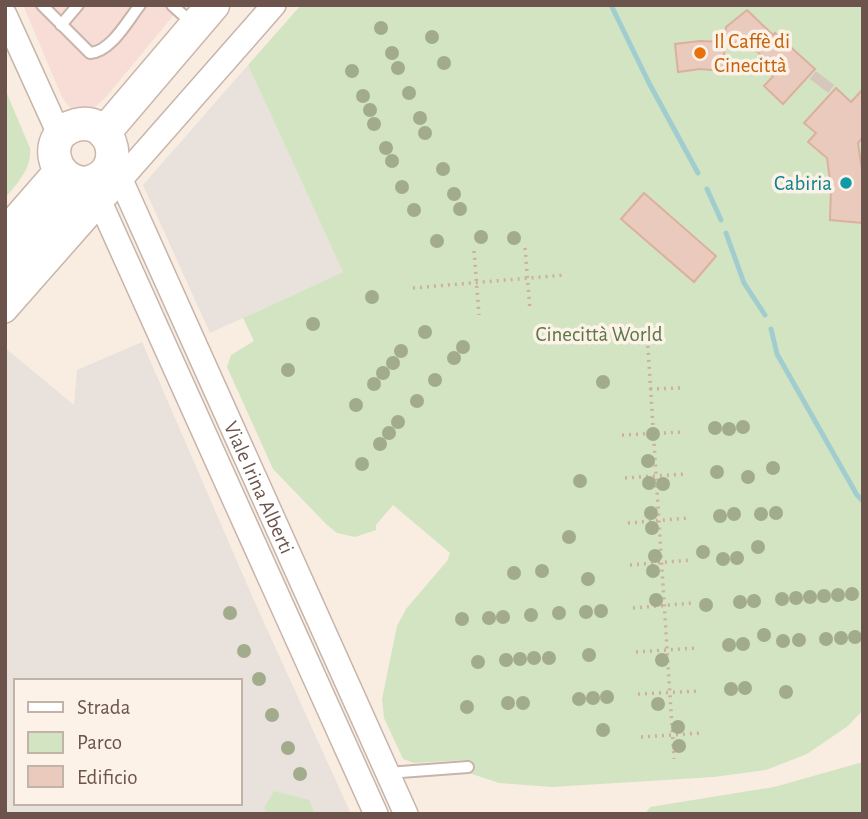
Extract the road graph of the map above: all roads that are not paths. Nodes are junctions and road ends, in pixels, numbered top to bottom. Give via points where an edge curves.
1 (42, 5) edge
2 (78, 5) edge
3 (140, 5) edge
4 (172, 5) edge
5 (274, 5) edge
6 (5, 15) edge
7 (204, 16) edge
8 (61, 25) junction
9 (60, 136) junction
10 (96, 174) junction
11 (17, 253) edge
12 (5, 312) edge
13 (468, 767) dead end
14 (387, 773) junction
15 (376, 814) edge
16 (406, 814) edge

1 - 8 lane
2 - 8 lane
3 - 8 lane via 97,52 90,52
4 - 7 lane
5 - 10 street
6 - 9 street
7 - 10 street
9 - 10 street via 54,154
9 - 10 street via 86,124 96,127
10 - 11 street
10 - 14 street, Viale Irina Alberti
10 - 15 street, Viale Irina Alberti
11 - 12 street
13 - 14 lane
14 - 16 street, Viale Irina Alberti

